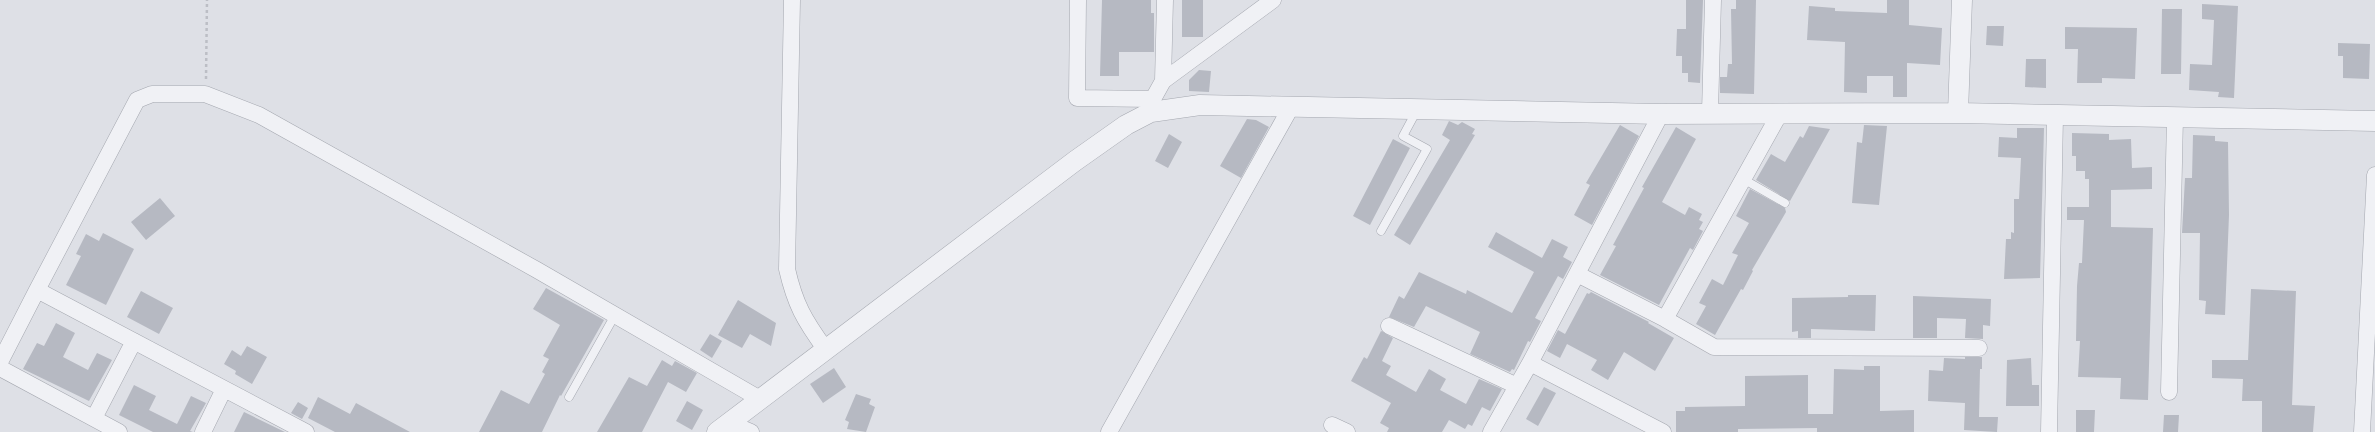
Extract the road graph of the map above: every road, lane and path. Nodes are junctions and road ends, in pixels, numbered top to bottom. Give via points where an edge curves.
1 (207, 0) edge
2 (792, 0) edge
3 (1078, 0) edge
4 (1165, 0) edge
5 (1714, 0) edge
6 (1962, 0) edge
7 (1265, 3) edge
8 (1163, 81) junction
9 (206, 94) junction
10 (1152, 106) junction
11 (1291, 107) junction
12 (1418, 109) junction
13 (1710, 112) junction
14 (1780, 113) junction
15 (1958, 113) junction
16 (1661, 114) junction
17 (2055, 116) junction
18 (2175, 117) junction
19 (2375, 120) edge
20 (2375, 175) edge
21 (1743, 179) junction
22 (1785, 203) dead end
23 (1381, 231) dead end
24 (1577, 274) junction
25 (37, 290) junction
26 (615, 315) junction
27 (1664, 320) junction
28 (1389, 326) dead end
29 (134, 341) junction
30 (1979, 348) dead end
31 (826, 350) junction
32 (0, 362) edge
33 (1530, 363) junction
34 (0, 368) edge
35 (1517, 386) junction
36 (224, 389) junction
37 (2169, 392) dead end
38 (569, 397) dead end
39 (760, 399) junction
40 (94, 418) junction
41 (1332, 425) dead end
42 (724, 427) edge
43 (119, 432) edge
44 (202, 432) edge
45 (306, 432) edge
46 (751, 432) edge
47 (1109, 432) edge
48 (1347, 432) edge
49 (1491, 432) edge
50 (1663, 432) edge
51 (2049, 432) edge
52 (2362, 432) edge

1 - 9 path
2 - 31 street via 787,268 793,295 804,320
3 - 10 street via 1077,98
4 - 8 street
5 - 13 street
6 - 15 street
7 - 8 street
8 - 10 street
9 - 25 street via 152,94 137,100
9 - 26 street via 259,115
10 - 11 street
10 - 31 street
11 - 12 street
11 - 47 street
12 - 16 street
12 - 23 lane via 1403,136 1427,149
13 - 14 street
13 - 16 street
14 - 15 street
14 - 21 street
15 - 17 street
16 - 24 street
17 - 18 street
17 - 51 street
18 - 19 street
18 - 37 street
20 - 52 street
21 - 22 lane
21 - 27 street
24 - 27 street
24 - 33 street
25 - 29 street
25 - 32 street
26 - 38 lane
26 - 39 street
27 - 30 street via 1714,347
28 - 35 street
29 - 36 street
29 - 40 street
31 - 39 street
33 - 35 street
33 - 50 street
34 - 40 street
35 - 49 street
36 - 44 street
36 - 45 street
39 - 42 street
40 - 43 street
41 - 48 street
42 - 46 street

